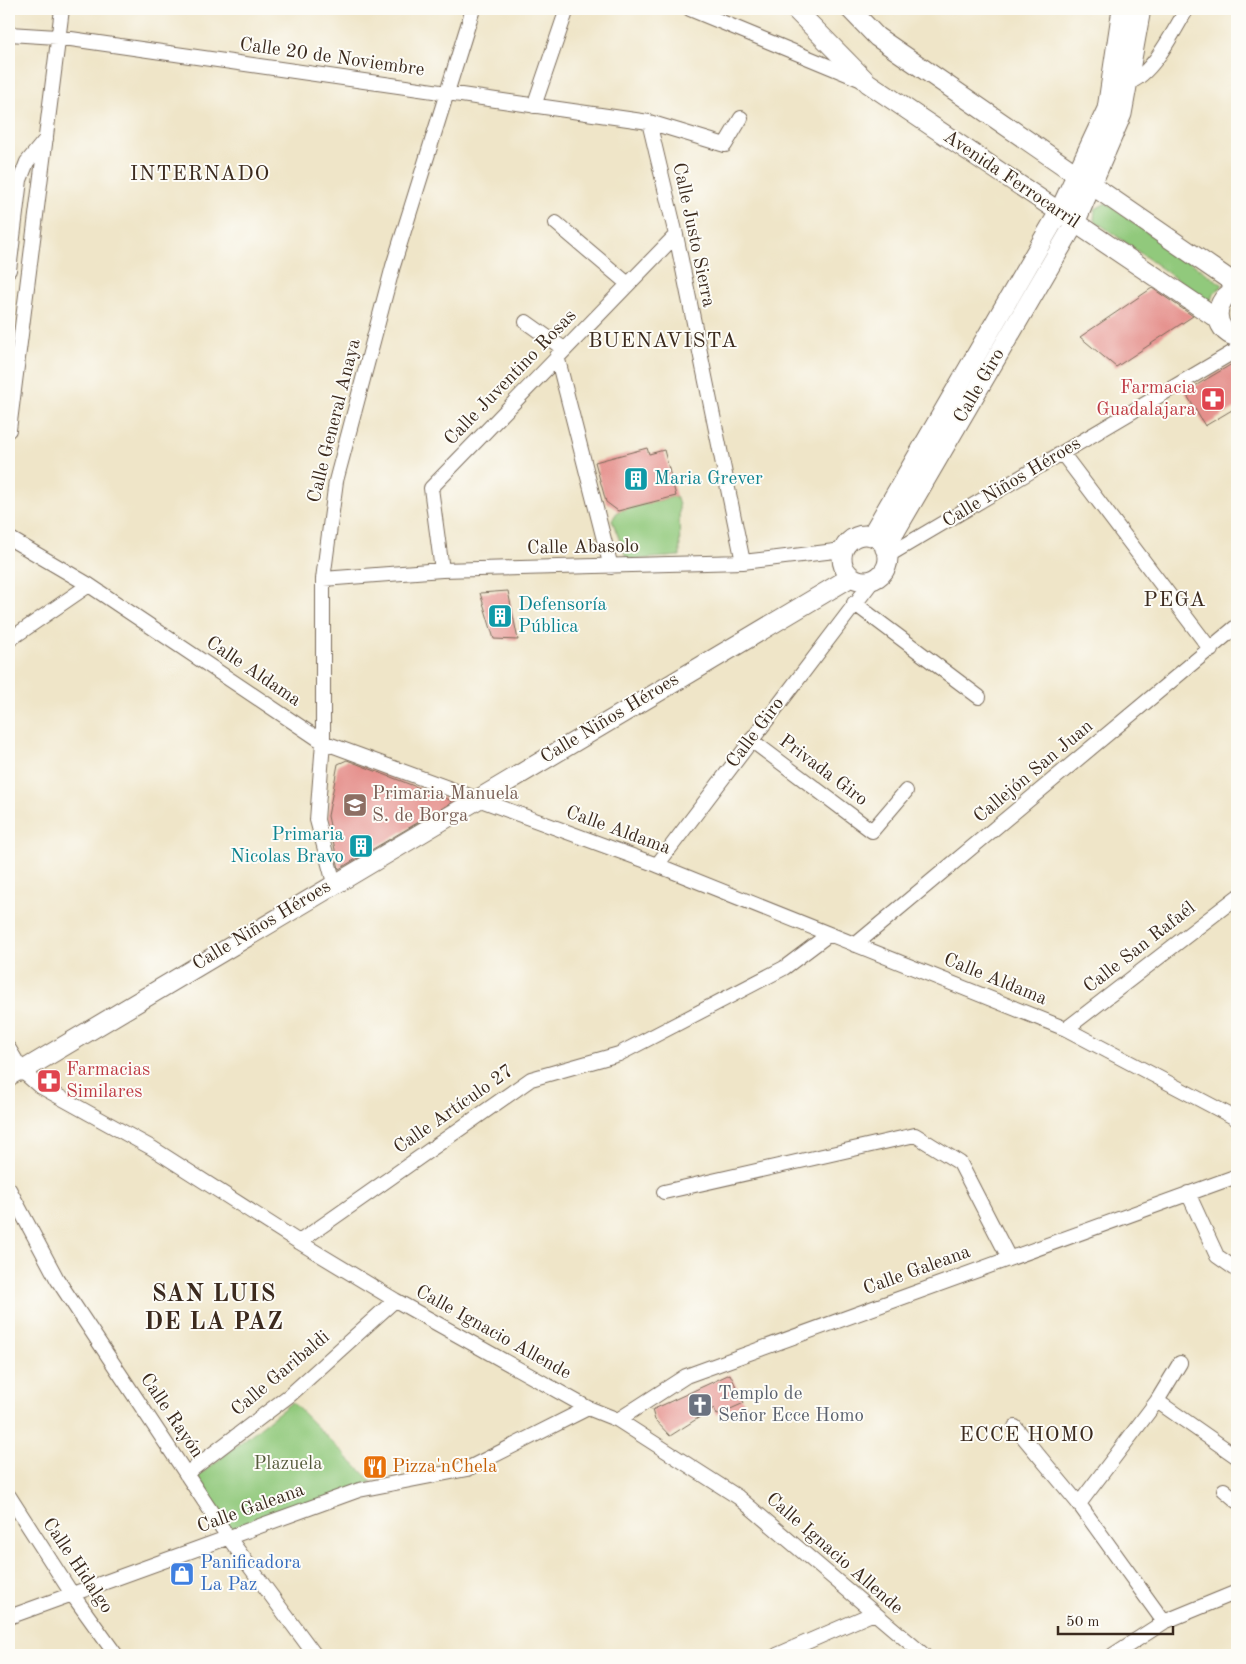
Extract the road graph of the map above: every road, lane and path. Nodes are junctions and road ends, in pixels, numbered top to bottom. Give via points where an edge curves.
1 (62, 9) edge
2 (473, 9) edge
3 (567, 9) edge
4 (690, 9) edge
5 (795, 9) edge
6 (850, 9) edge
7 (1122, 9) edge
8 (1141, 9) edge
9 (1186, 9) edge
10 (9, 34) edge
11 (57, 37) junction
12 (868, 83) junction
13 (1119, 85) junction
14 (447, 94) junction
15 (534, 106) junction
16 (741, 118) dead end
17 (649, 122) junction
18 (47, 138) junction
19 (1085, 180) junction
20 (1059, 212) junction
21 (556, 223) dead end
22 (1075, 223) junction
23 (676, 235) junction
24 (9, 270) edge
25 (628, 284) junction
26 (1237, 286) edge
27 (1237, 290) edge
28 (1218, 319) junction
29 (526, 322) dead end
30 (1237, 337) edge
31 (1237, 346) edge
32 (561, 352) junction
33 (9, 430) edge
34 (1062, 453) junction
35 (870, 536) junction
36 (9, 538) edge
37 (843, 550) junction
38 (886, 553) junction
39 (742, 562) junction
40 (611, 567) junction
41 (442, 570) junction
42 (851, 577) junction
43 (323, 579) junction
44 (874, 579) junction
45 (90, 585) junction
46 (854, 603) junction
47 (1237, 626) edge
48 (9, 640) edge
49 (1211, 650) junction
50 (980, 697) dead end
51 (751, 740) junction
52 (324, 742) junction
53 (906, 791) dead end
54 (476, 798) junction
55 (657, 865) junction
56 (334, 883) junction
57 (1237, 898) edge
58 (828, 934) junction
59 (855, 946) junction
60 (1066, 1029) junction
61 (9, 1049) edge
62 (15, 1075) edge
63 (1237, 1119) edge
64 (1237, 1176) edge
65 (9, 1190) edge
66 (664, 1192) dead end
67 (1188, 1193) junction
68 (299, 1242) junction
69 (1009, 1258) junction
70 (1237, 1270) edge
71 (395, 1300) junction
72 (1180, 1363) dead end
73 (1158, 1401) junction
74 (588, 1408) junction
75 (618, 1420) junction
76 (1015, 1427) dead end
77 (1237, 1457) edge
78 (186, 1474) junction
79 (1224, 1490) dead end
80 (9, 1496) edge
81 (1237, 1501) edge
82 (1079, 1504) junction
83 (228, 1537) junction
84 (1237, 1592) edge
85 (72, 1594) junction
86 (874, 1613) junction
87 (9, 1617) edge
88 (1164, 1622) junction
89 (116, 1655) edge
90 (315, 1655) edge
91 (776, 1655) edge
92 (924, 1655) edge
93 (1113, 1655) edge

1 - 11 street
2 - 14 street, Calle General Anaya
3 - 15 street
4 - 12 street
5 - 12 street, Avenida Ferrocarril
6 - 19 street via 876,37
7 - 13 street
8 - 13 street
9 - 13 street via 1152,66
10 - 11 street, Calle 20 de Noviembre
11 - 14 street, Calle 20 de Noviembre
11 - 18 street
12 - 20 street, Avenida Ferrocarril
13 - 19 street via 1122,114
14 - 15 street, Calle 20 de Noviembre
14 - 43 street, Calle General Anaya via 394,266 336,481
15 - 17 street, Calle 20 de Noviembre
16 - 17 street, Calle 20 de Noviembre via 725,144
17 - 23 street, Calle Justo Sierra
18 - 24 street via 28,162 20,180
18 - 33 street
19 - 20 street, Calle Giro
19 - 22 street, Calle Giro
19 - 26 street
20 - 22 street, Avenida Ferrocarril
20 - 35 street, Calle Giro
21 - 25 street
22 - 28 street, Avenida Ferrocarril
22 - 38 street, Calle Giro
23 - 25 street, Calle Juventino Rosas
23 - 39 street, Calle Justo Sierra
25 - 32 street, Calle Juventino Rosas
27 - 28 street via 1220,303
28 - 30 street, Avenida Ferrocarril via 1226,332
29 - 32 street
31 - 34 street, Calle Niños Héroes via 1235,351
32 - 40 street
32 - 41 street, Calle Juventino Rosas via 431,488
34 - 38 street, Calle Niños Héroes
34 - 49 street
35 - 37 street via 851,539
35 - 38 street via 877,539
36 - 45 street, Calle Aldama
37 - 39 street, Calle Abasolo
37 - 42 street via 843,564
38 - 44 street via 884,570
39 - 40 street, Calle Abasolo
40 - 41 street, Calle Abasolo
41 - 43 street, Calle Abasolo
42 - 44 street
42 - 54 street, Calle Niños Héroes
43 - 52 street, Calle General Anaya
44 - 46 street, Calle Giro
45 - 48 street
45 - 52 street, Calle Aldama
46 - 50 street
46 - 51 street, Calle Giro
47 - 49 street, Callejón San Juan
49 - 59 street, Callejón San Juan
51 - 53 street, Privada Giro via 872,832
51 - 55 street, Calle Giro
52 - 54 street, Calle Aldama
52 - 56 street, Calle General Anaya via 317,820
54 - 55 street, Calle Aldama
54 - 56 street, Calle Niños Héroes
55 - 58 street, Calle Aldama
56 - 62 street, Calle Niños Héroes
57 - 60 street, Calle San Rafaél
58 - 59 street, Calle Aldama
58 - 68 street, Calle Artículo 27 via 784,968 619,1054 531,1079
59 - 60 street, Calle Aldama
60 - 63 street, Calle Aldama
61 - 62 street, Calle Ignacio Allende
62 - 68 street, Calle Ignacio Allende via 152,1148
64 - 67 street, Calle Galeana
65 - 78 street, Calle Rayón via 57,1279
66 - 69 street via 915,1135 960,1163
67 - 69 street, Calle Galeana
67 - 70 street via 1217,1256
68 - 71 street, Calle Ignacio Allende
69 - 75 street, Calle Galeana via 686,1376
71 - 74 street, Calle Ignacio Allende
71 - 78 street, Calle Garibaldi via 290,1395
72 - 73 street
73 - 77 street
73 - 82 street
74 - 75 street, Calle Ignacio Allende
74 - 83 street, Calle Galeana via 467,1469 359,1490
75 - 86 street, Calle Ignacio Allende via 738,1497
76 - 82 street
78 - 83 street, Calle Rayón
79 - 81 street
80 - 85 street, Calle Hidalgo
82 - 88 street
83 - 85 street, Calle Galeana
83 - 90 street, Calle Rayón
84 - 88 street
85 - 87 street, Calle Galeana
85 - 89 street, Calle Hidalgo
86 - 91 street
86 - 92 street, Calle Ignacio Allende
88 - 93 street

